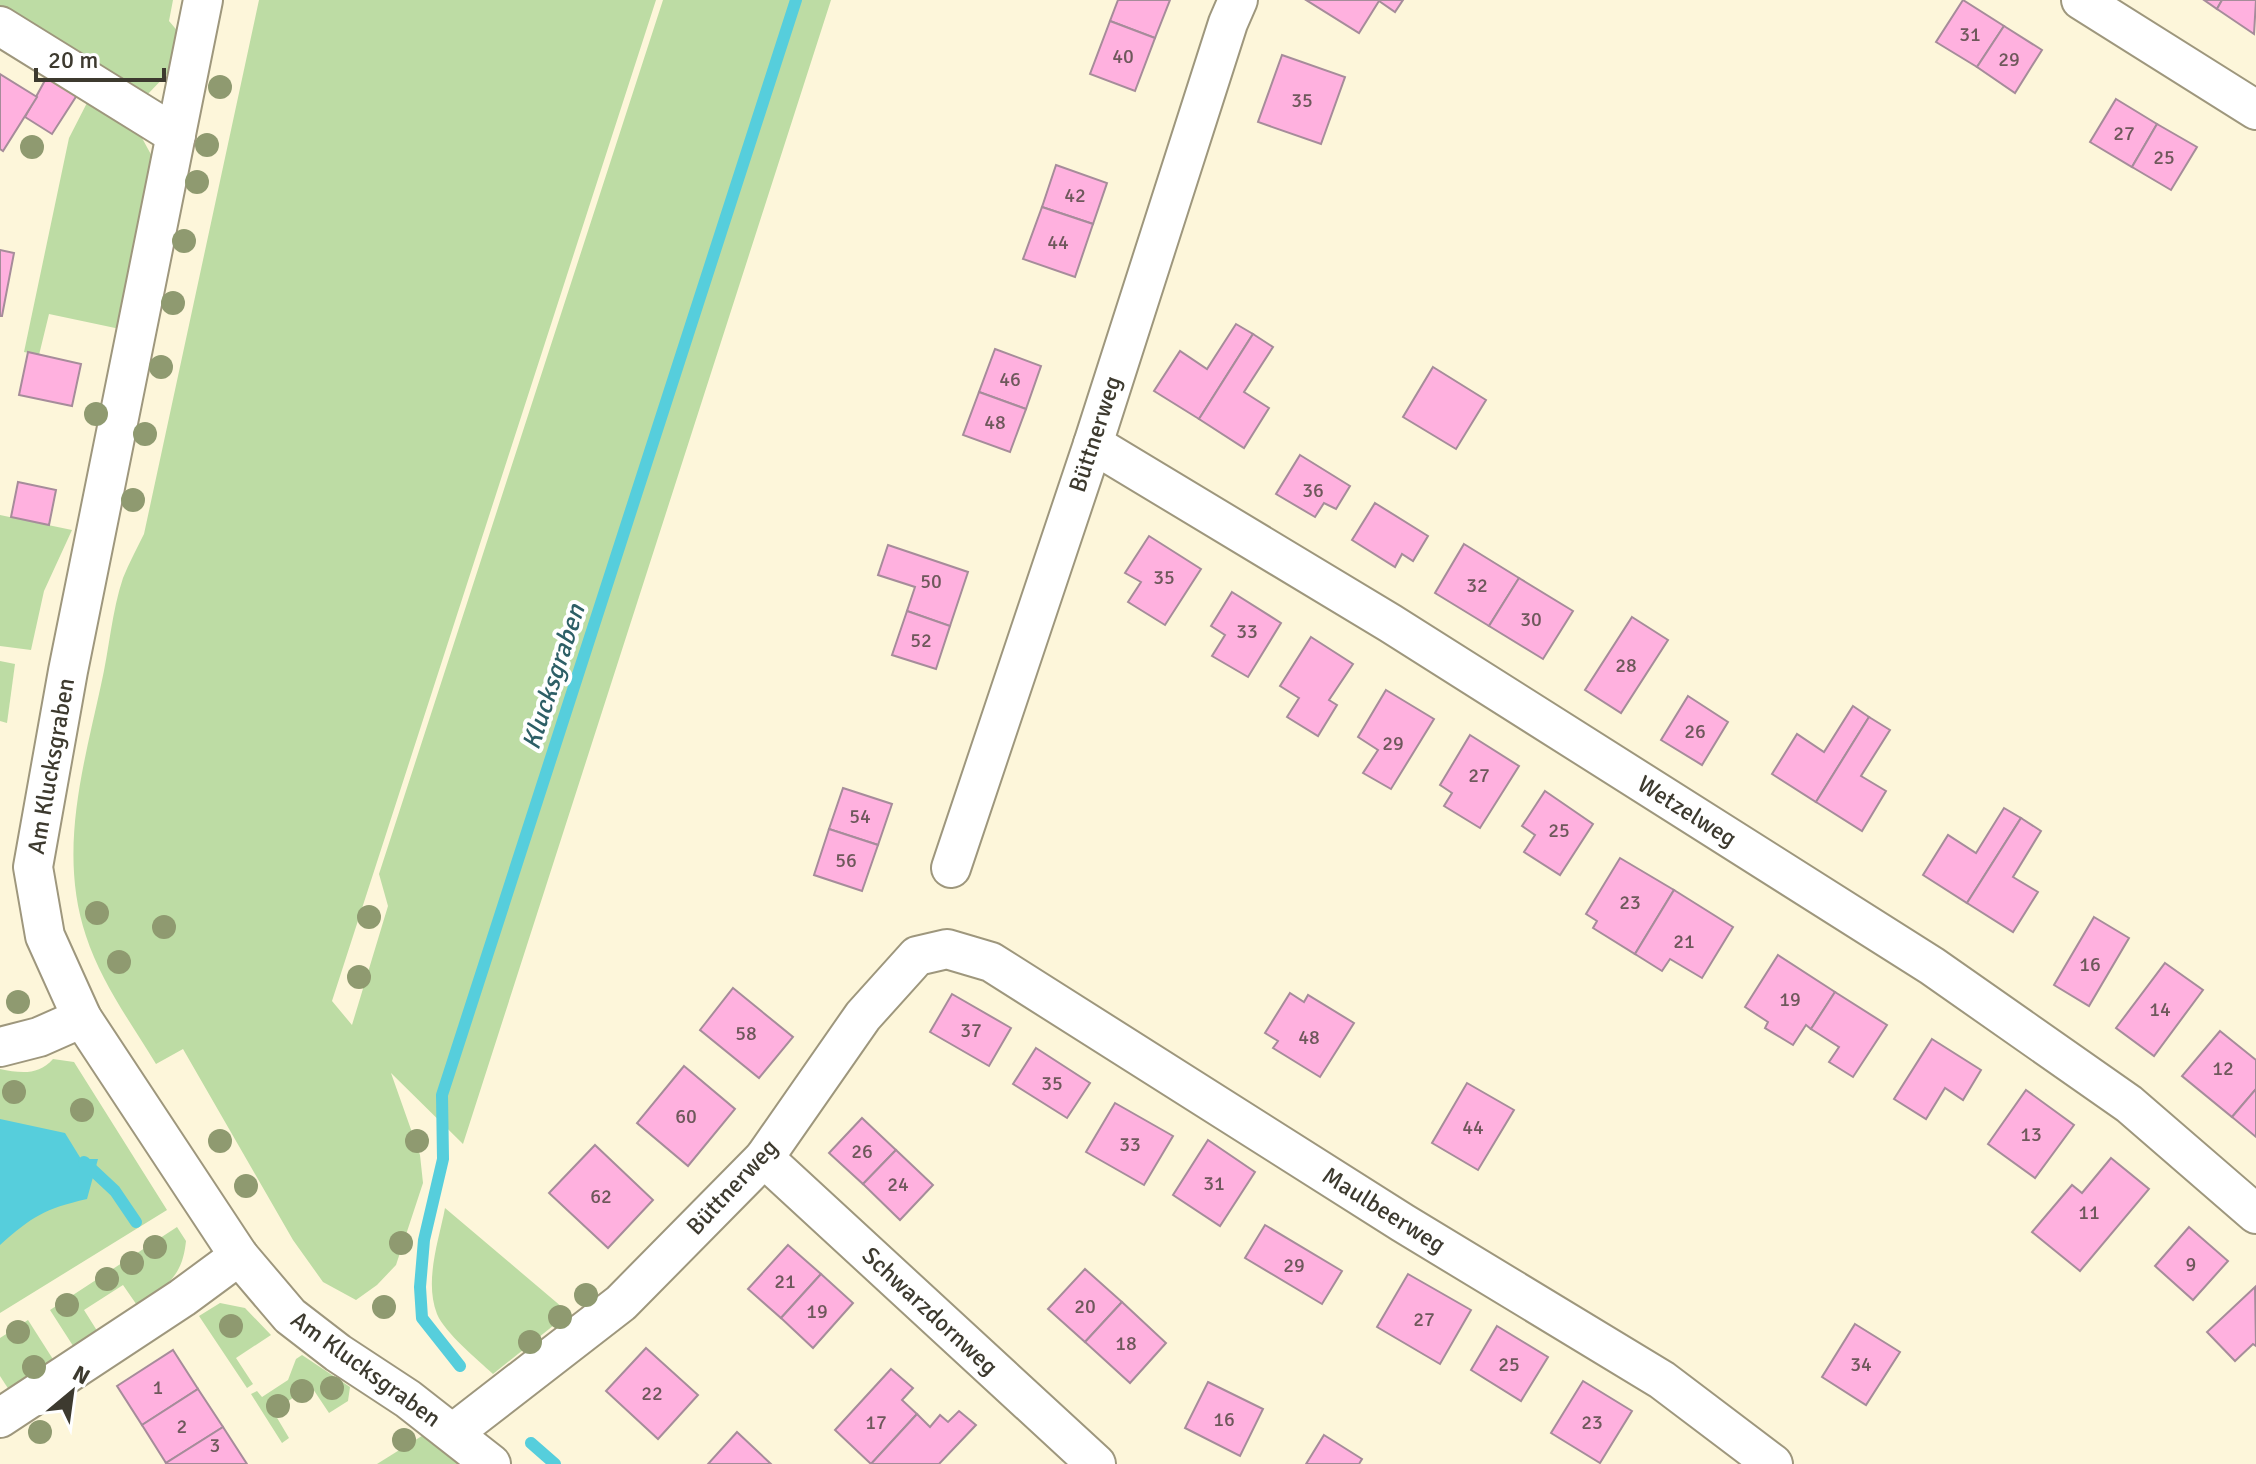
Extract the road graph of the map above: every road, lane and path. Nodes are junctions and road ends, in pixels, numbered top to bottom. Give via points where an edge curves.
1 (203, 0) edge
2 (1238, 0) edge
3 (2081, 0) edge
4 (0, 26) edge
5 (2256, 110) edge
6 (176, 135) junction
7 (1093, 444) junction
8 (951, 868) dead end
9 (991, 962) joint
10 (82, 1018) junction
11 (0, 1047) edge
12 (764, 1158) junction
13 (2256, 1214) edge
14 (239, 1256) junction
15 (0, 1418) edge
16 (453, 1433) junction
17 (491, 1464) edge
18 (1096, 1464) edge
19 (1773, 1464) edge

1 - 6 street, Am Klucksgraben
2 - 7 street, Büttnerweg
3 - 5 street
4 - 6 street
6 - 10 street, Am Klucksgraben via 33,867 45,936
7 - 8 street, Büttnerweg
7 - 13 street, Wetzelweg via 1390,623 1932,966 2129,1104
9 - 12 street, Büttnerweg via 947,949 917,956 863,1016
9 - 19 street, Maulbeerweg via 1662,1380
10 - 11 street
10 - 14 street, Am Klucksgraben
12 - 16 street, Büttnerweg via 621,1303
12 - 18 street, Schwarzdornweg
14 - 15 street
14 - 16 street, Am Klucksgraben via 290,1316
16 - 17 street, Am Klucksgraben

